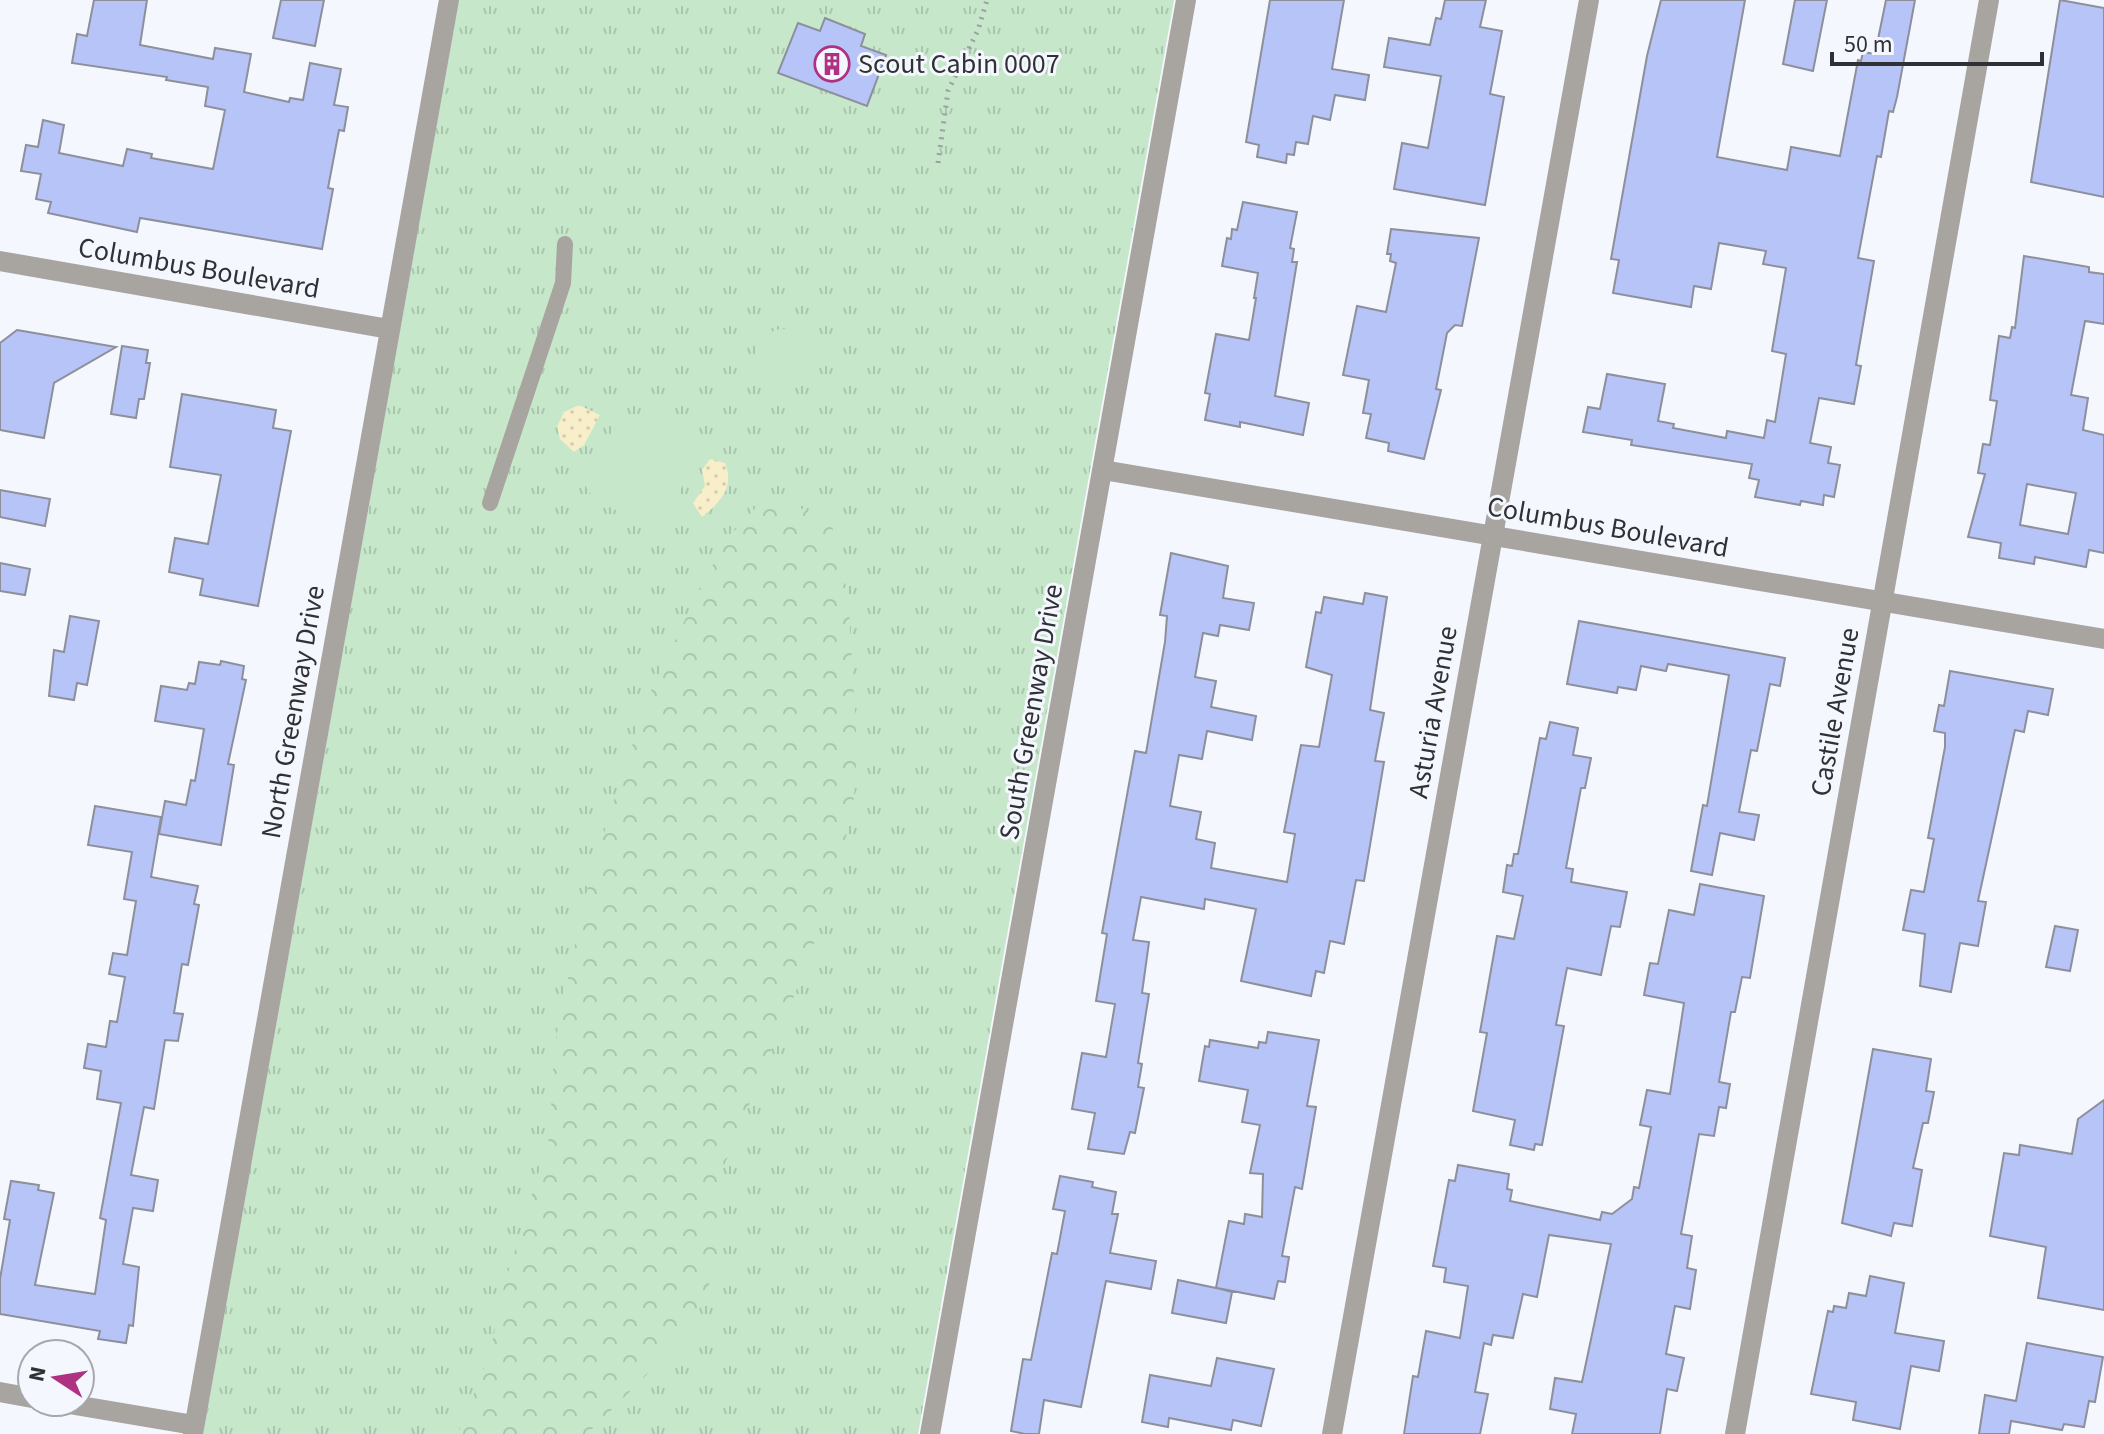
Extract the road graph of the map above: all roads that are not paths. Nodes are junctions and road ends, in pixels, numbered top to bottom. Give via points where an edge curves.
1 (449, 0) edge
2 (1186, 0) edge
3 (1589, 0) edge
4 (1989, 0) edge
5 (565, 244) dead end
6 (0, 261) edge
7 (389, 329) junction
8 (1103, 470) junction
9 (490, 503) dead end
10 (1492, 536) junction
11 (1883, 602) junction
12 (2104, 639) edge
13 (96, 1410) edge
14 (194, 1430) edge
15 (930, 1434) edge
16 (1332, 1434) edge
17 (1735, 1434) edge

1 - 7 street, North Greenway Drive
2 - 8 street, South Greenway Drive
3 - 10 street, Asturia Avenue
4 - 11 street, Castile Avenue
5 - 9 lane via 563,283
6 - 7 street, Columbus Boulevard
7 - 14 street, North Greenway Drive
8 - 10 street, Columbus Boulevard
8 - 15 street, South Greenway Drive
10 - 11 street, Columbus Boulevard
10 - 16 street, Asturia Avenue
11 - 12 street, Columbus Boulevard
11 - 17 street, Castile Avenue
13 - 14 street

